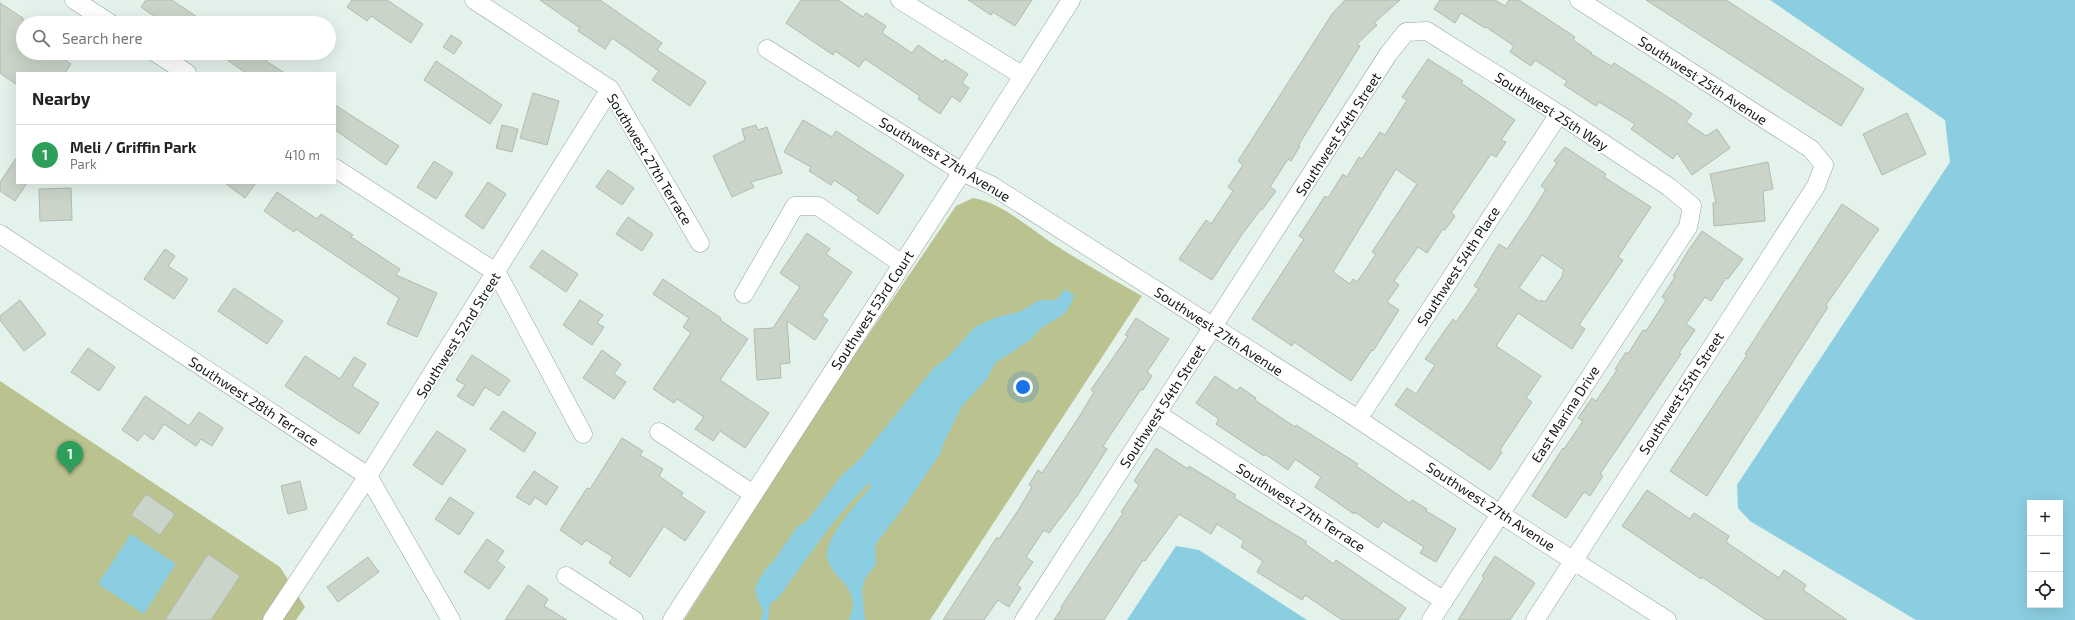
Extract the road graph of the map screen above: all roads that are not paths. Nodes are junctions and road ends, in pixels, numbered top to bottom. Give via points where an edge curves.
1 (74, 0) edge
2 (474, 0) edge
3 (900, 0) edge
4 (1071, 0) edge
5 (1578, 0) edge
6 (99, 16) edge
7 (1406, 32) joint
8 (767, 49) dead end
9 (167, 60) edge
10 (186, 72) edge
11 (1023, 76) junction
12 (610, 90) junction
13 (1559, 114) junction
14 (1824, 165) joint
15 (336, 169) edge
16 (962, 172) junction
17 (1692, 206) joint
18 (0, 234) edge
19 (700, 243) dead end
20 (902, 264) junction
21 (497, 273) junction
22 (744, 294) dead end
23 (1213, 327) junction
24 (1158, 414) junction
25 (1358, 419) junction
26 (659, 432) dead end
27 (583, 434) dead end
28 (368, 476) junction
29 (753, 494) junction
30 (1500, 514) junction
31 (1574, 559) junction
32 (566, 576) dead end
33 (1444, 600) junction
34 (272, 620) edge
35 (451, 620) edge
36 (634, 620) edge
37 (672, 620) edge
38 (1024, 620) edge
39 (1431, 620) edge
40 (1535, 620) edge
41 (1666, 620) edge

1 - 6 street
2 - 12 street, Southwest 27th Terrace
3 - 11 street
4 - 11 street, Southwest 53rd Court
5 - 14 street, Southwest 25th Avenue via 1811,149
7 - 13 street, Southwest 25th Way via 1427,31
7 - 23 street, Southwest 54th Street via 1389,53
8 - 16 street, Southwest 27th Avenue
9 - 10 street
11 - 16 street, Southwest 53rd Court
12 - 19 street, Southwest 27th Terrace
12 - 21 street, Southwest 52nd Street
13 - 17 street, Southwest 25th Way via 1669,187
13 - 25 street, Southwest 54th Place
14 - 31 street, Southwest 55th Street via 1816,186
15 - 21 street
16 - 20 street, Southwest 53rd Court
16 - 23 street, Southwest 27th Avenue via 991,185
17 - 30 street, East Marina Drive via 1688,227
18 - 28 street, Southwest 28th Terrace
20 - 22 street via 818,206 795,206
20 - 29 street, Southwest 53rd Court
21 - 27 street
21 - 28 street, Southwest 52nd Street
23 - 24 street, Southwest 54th Street
23 - 25 street, Southwest 27th Avenue
24 - 33 street, Southwest 27th Terrace
24 - 38 street, Southwest 54th Street
25 - 30 street, Southwest 27th Avenue
26 - 29 street
28 - 34 street, Southwest 52nd Street
28 - 35 street, Southwest 28th Terrace
29 - 37 street, Southwest 53rd Court
30 - 31 street, Southwest 27th Avenue
30 - 33 street, East Marina Drive
31 - 40 street, Southwest 55th Street
31 - 41 street, Southwest 27th Avenue
32 - 36 street
33 - 39 street, East Marina Drive

